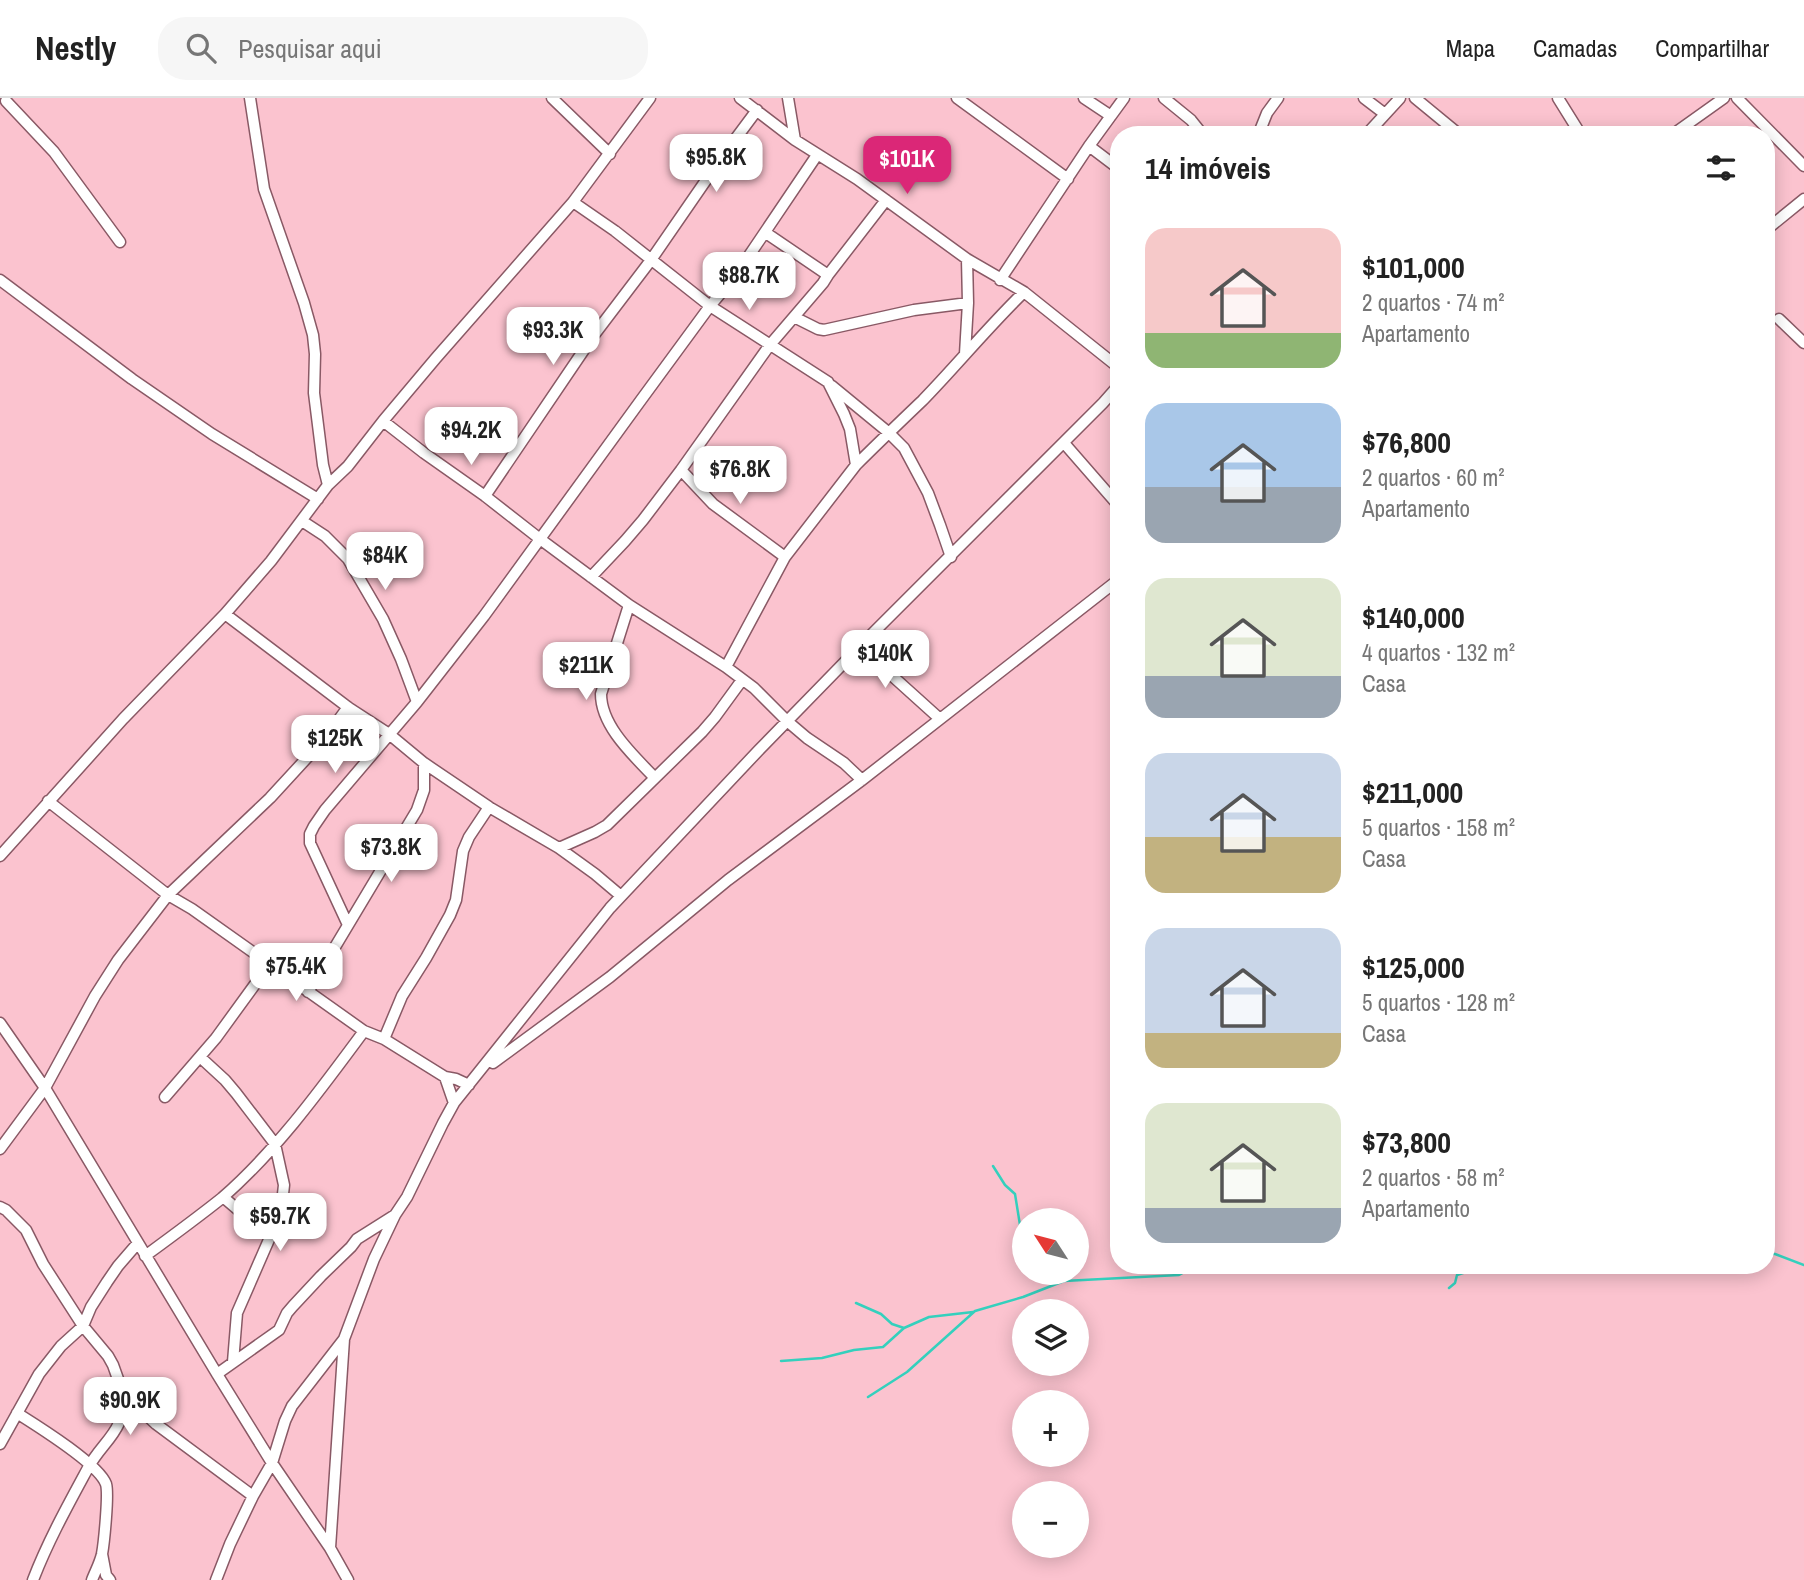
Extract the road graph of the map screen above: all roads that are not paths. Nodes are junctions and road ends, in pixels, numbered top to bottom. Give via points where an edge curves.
1 (250, 98) edge
2 (552, 98) edge
3 (650, 98) edge
4 (740, 98) edge
5 (788, 98) edge
6 (957, 98) edge
7 (1084, 98) edge
8 (1124, 98) edge
9 (1164, 98) edge
10 (1278, 98) edge
11 (1364, 98) edge
12 (1400, 98) edge
13 (1415, 98) edge
14 (1558, 98) edge
15 (1724, 98) edge
16 (1737, 98) edge
17 (5, 102) edge
18 (757, 110) junction
19 (1385, 114) junction
20 (1111, 116) junction
21 (1196, 126) edge
22 (1261, 126) edge
23 (1374, 126) edge
24 (1450, 126) edge
25 (1575, 126) edge
26 (1685, 126) edge
27 (1765, 126) edge
28 (1775, 137) edge
29 (795, 140) junction
30 (1089, 146) junction
31 (610, 154) junction
32 (817, 155) junction
33 (1110, 163) edge
34 (1804, 166) edge
35 (1068, 179) junction
36 (1804, 199) edge
37 (886, 200) junction
38 (573, 202) junction
39 (1775, 223) edge
40 (766, 233) junction
41 (120, 242) dead end
42 (967, 259) junction
43 (651, 260) junction
44 (828, 275) junction
45 (0, 280) edge
46 (1000, 280) junction
47 (1024, 292) junction
48 (968, 303) junction
49 (710, 306) junction
50 (794, 317) junction
51 (1779, 319) dead end
52 (1804, 343) edge
53 (769, 346) junction
54 (965, 355) junction
55 (1110, 361) edge
56 (828, 382) junction
57 (1110, 394) edge
58 (383, 421) junction
59 (888, 432) junction
60 (1064, 443) junction
61 (856, 465) junction
62 (681, 470) junction
63 (328, 485) junction
64 (485, 496) junction
65 (1110, 496) edge
66 (318, 499) junction
67 (302, 521) junction
68 (540, 539) junction
69 (785, 557) junction
70 (951, 557) junction
71 (591, 577) junction
72 (1110, 586) edge
73 (629, 605) junction
74 (225, 614) junction
75 (874, 632) junction
76 (726, 667) junction
77 (742, 680) junction
78 (417, 702) junction
79 (348, 707) junction
80 (940, 719) junction
81 (787, 721) junction
82 (389, 734) junction
83 (424, 762) junction
84 (654, 777) junction
85 (862, 780) junction
86 (48, 801) junction
87 (489, 807) junction
88 (559, 848) junction
89 (0, 856) edge
90 (168, 895) junction
91 (621, 896) junction
92 (348, 925) junction
93 (269, 965) junction
94 (308, 992) junction
95 (0, 1023) edge
96 (365, 1031) junction
97 (384, 1039) junction
98 (200, 1057) junction
99 (482, 1070) junction
100 (445, 1077) junction
101 (469, 1085) junction
102 (46, 1088) junction
103 (165, 1097) dead end
104 (454, 1104) junction
105 (275, 1144) junction
106 (0, 1149) edge
107 (223, 1197) junction
108 (0, 1207) edge
109 (395, 1215) junction
110 (270, 1237) junction
111 (137, 1244) junction
112 (145, 1256) junction
113 (83, 1326) junction
114 (344, 1339) junction
115 (233, 1362) junction
116 (217, 1374) junction
117 (123, 1392) junction
118 (17, 1413) junction
119 (0, 1444) edge
120 (272, 1463) junction
121 (90, 1464) junction
122 (253, 1496) junction
123 (330, 1548) junction
124 (102, 1554) junction
125 (33, 1580) edge
126 (92, 1580) edge
127 (110, 1580) edge
128 (216, 1580) edge
129 (348, 1580) edge

1 - 63 street via 264,189 313,335 314,393
2 - 31 street
3 - 31 street
4 - 18 street
5 - 29 street
6 - 35 street
7 - 20 street
8 - 20 street
9 - 21 street
10 - 22 street
11 - 19 street
12 - 19 street
13 - 24 street
14 - 25 street
15 - 26 street
16 - 27 street
17 - 41 street via 54,152
18 - 29 street
18 - 43 street
19 - 23 street
20 - 30 street
28 - 34 street
29 - 32 street
30 - 33 street
30 - 35 street
31 - 38 street
32 - 37 street
32 - 40 street
35 - 46 street
36 - 39 street
37 - 42 street
37 - 44 street
38 - 43 street
38 - 58 street
40 - 44 street
40 - 49 street
42 - 46 street
42 - 48 street
43 - 49 street
43 - 64 street
44 - 50 street
45 - 66 street via 132,379
46 - 47 street
47 - 54 street
47 - 55 street
48 - 50 street via 824,330
48 - 54 street
49 - 53 street
49 - 68 street
50 - 53 street
51 - 52 street
53 - 56 street
53 - 62 street
54 - 59 street
56 - 59 street
56 - 61 street via 845,414
57 - 60 street
58 - 63 street
58 - 64 street
59 - 61 street
59 - 70 street via 904,448 928,493
60 - 65 street
60 - 70 street
61 - 69 street
62 - 69 street via 713,504
62 - 71 street
63 - 66 street
64 - 68 street
66 - 67 street
67 - 74 street
67 - 78 street via 348,559 383,619
68 - 71 street
68 - 78 street
69 - 76 street
70 - 75 street
71 - 73 street
72 - 80 street
73 - 76 street
73 - 84 street via 601,707
74 - 79 street
74 - 86 street
75 - 80 street via 889,673
75 - 81 street
76 - 77 street
77 - 81 street
77 - 84 street via 709,724
78 - 82 street
79 - 82 street
79 - 90 street via 278,790
80 - 85 street
81 - 85 street
81 - 91 street
82 - 83 street
82 - 92 street via 310,834 313,851
83 - 87 street
83 - 92 street via 424,790 417,810
84 - 88 street via 607,825
85 - 99 street via 728,880 610,977
86 - 89 street
86 - 90 street
87 - 88 street
87 - 97 street via 463,851 450,915 402,996
88 - 91 street
90 - 93 street
90 - 102 street via 95,996
91 - 99 street
92 - 94 street
93 - 94 street
93 - 98 street
94 - 96 street
95 - 102 street
96 - 97 street
96 - 105 street
97 - 100 street
98 - 103 street
98 - 105 street via 225,1080
99 - 101 street
100 - 101 street
100 - 104 street
101 - 104 street
102 - 106 street
102 - 111 street
104 - 109 street
105 - 107 street
105 - 110 street via 284,1185 281,1212
107 - 110 street
107 - 112 street
108 - 113 street via 26,1230
109 - 114 street
109 - 115 street via 357,1238 287,1313 279,1330
110 - 115 street via 237,1312
111 - 112 street
111 - 113 street via 107,1282
112 - 116 street
113 - 117 street via 108,1356
113 - 118 street via 39,1374
114 - 120 street via 292,1406
114 - 123 street
115 - 116 street
116 - 120 street
117 - 121 street via 117,1427
117 - 122 street via 156,1424
118 - 119 street
118 - 121 street
120 - 122 street
120 - 123 street
121 - 124 street via 107,1485
121 - 125 street
122 - 128 street
123 - 129 street
124 - 126 street
124 - 127 street

